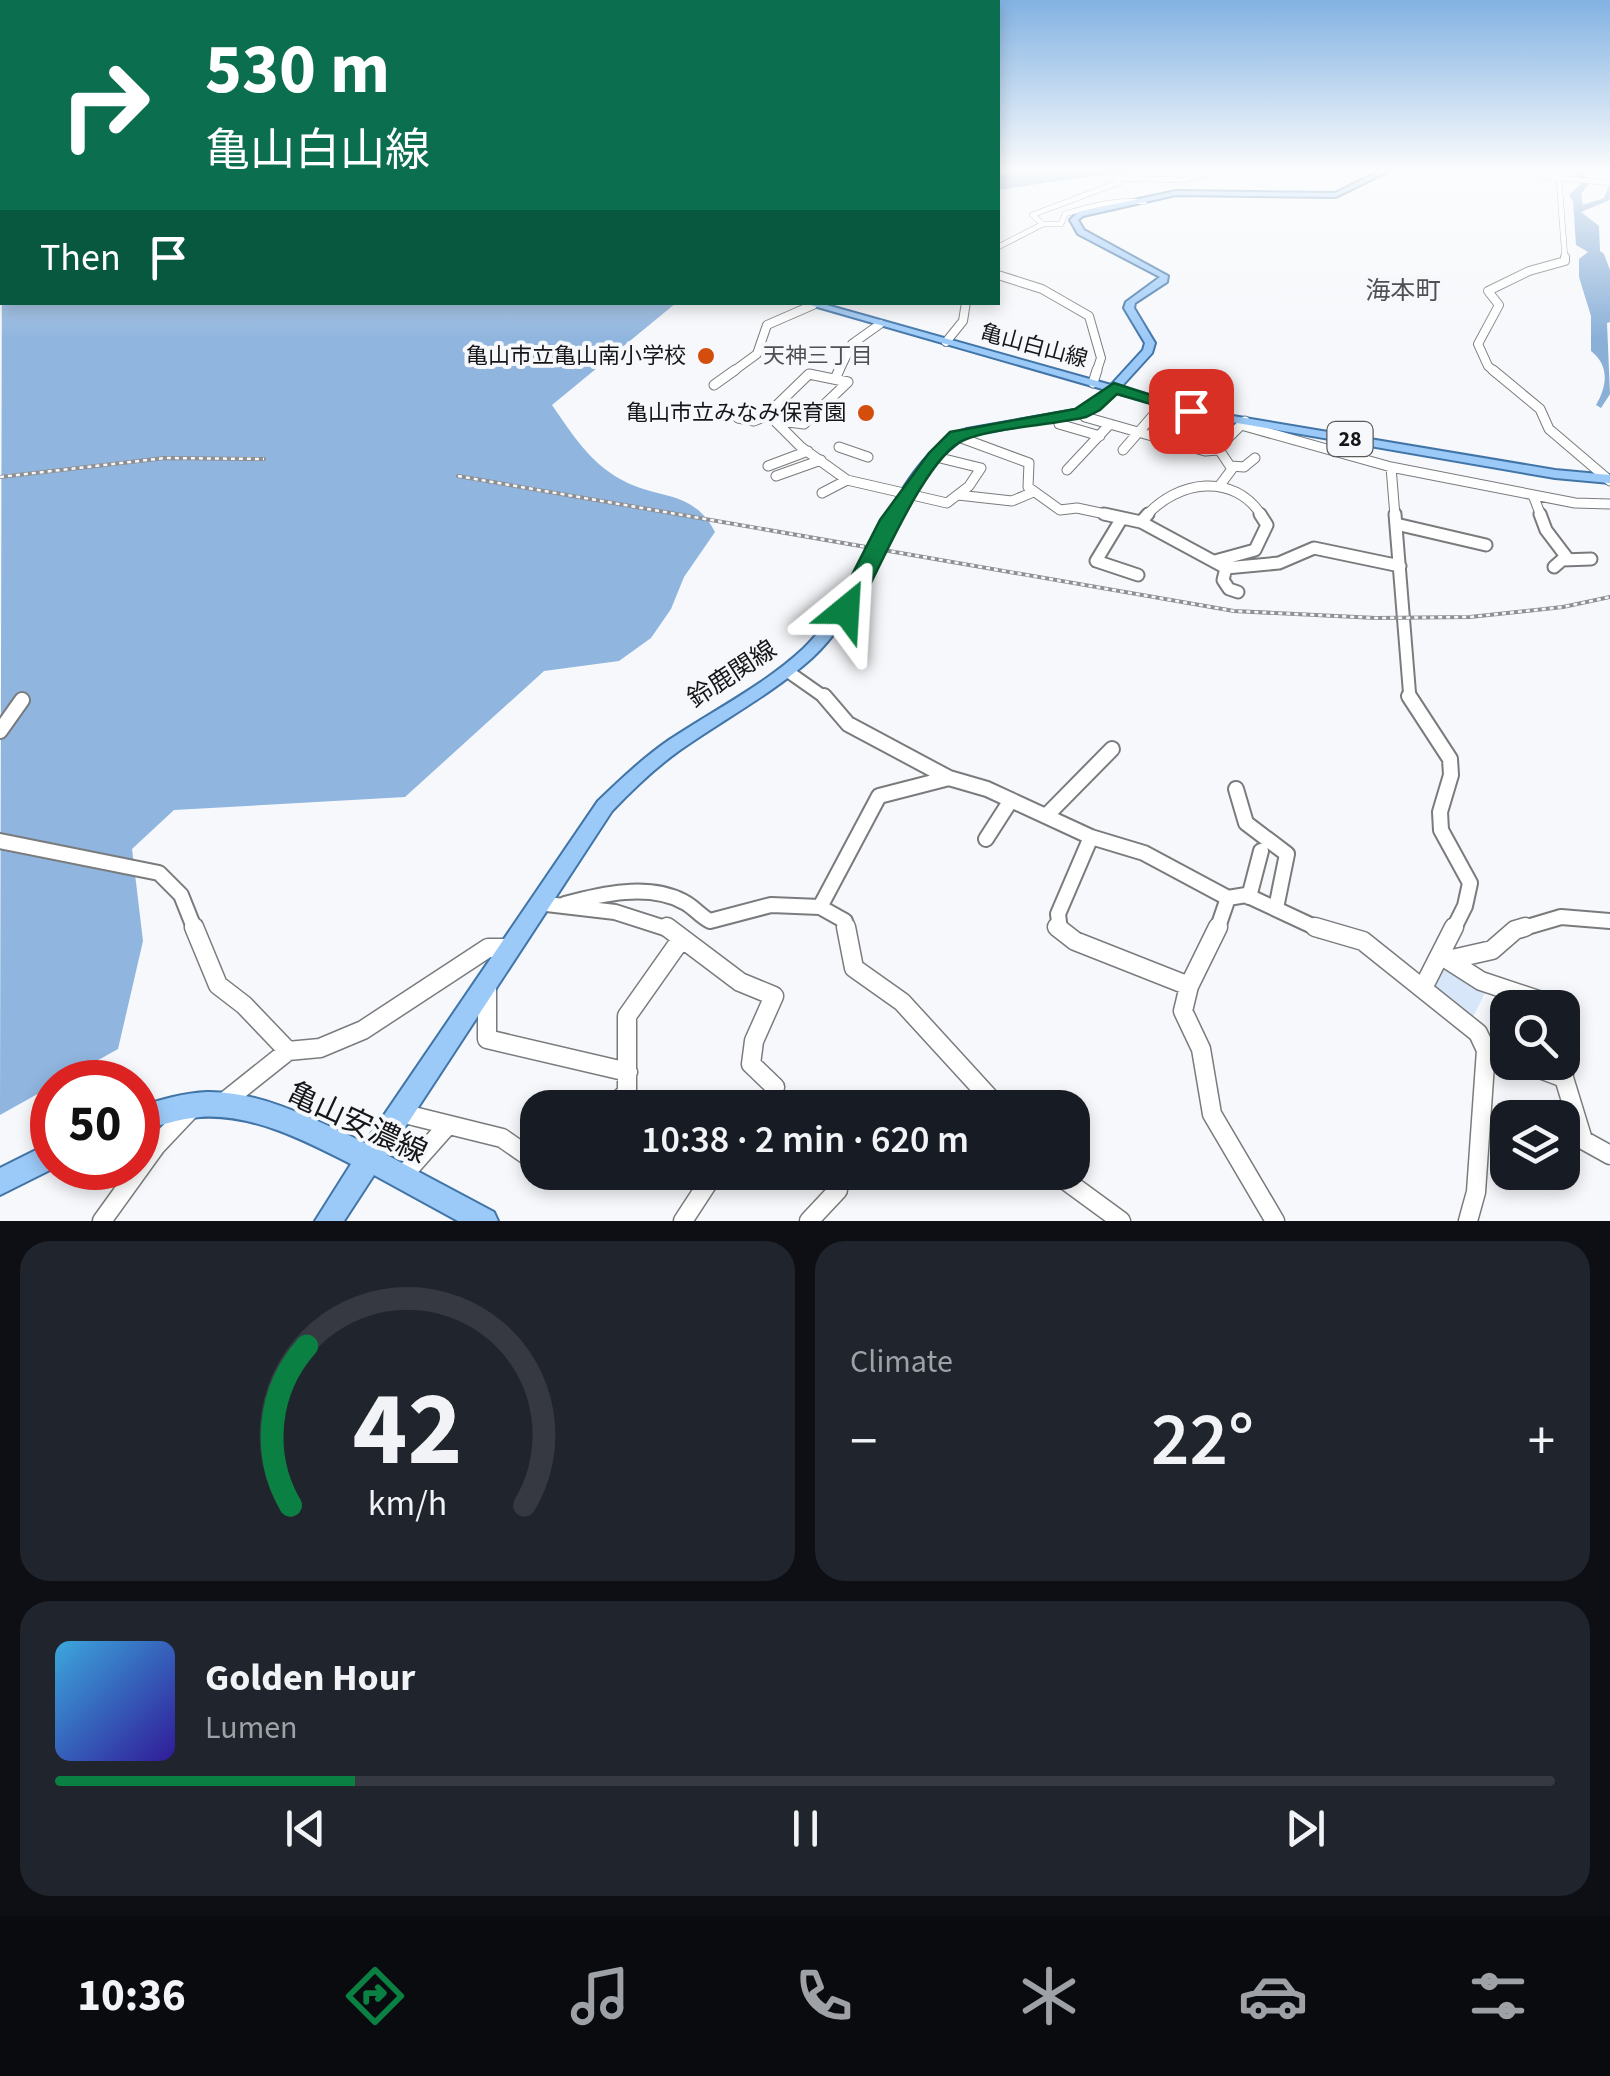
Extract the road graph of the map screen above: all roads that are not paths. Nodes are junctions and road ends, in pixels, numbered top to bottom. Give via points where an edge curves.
1 (1041, 225) edge
2 (1077, 225) edge
3 (1564, 225) edge
4 (1000, 246) edge
5 (1000, 275) edge
6 (806, 305) edge
7 (812, 305) edge
8 (966, 305) edge
9 (880, 324) junction
10 (946, 342) junction
11 (835, 379) junction
12 (1093, 382) junction
13 (714, 384) dead end
14 (1114, 388) junction
15 (1167, 404) junction
16 (1191, 404) junction
17 (771, 417) junction
18 (1086, 417) dead end
19 (738, 418) dead end
20 (1243, 423) junction
21 (1060, 424) dead end
22 (1110, 424) junction
23 (1138, 432) junction
24 (956, 436) junction
25 (1100, 436) junction
26 (1166, 440) junction
27 (839, 446) dead end
28 (1123, 450) dead end
29 (1218, 450) junction
30 (808, 451) junction
31 (936, 457) junction
32 (1255, 458) dead end
33 (821, 460) junction
34 (768, 466) dead end
35 (1232, 466) junction
36 (1391, 467) junction
37 (1067, 470) dead end
38 (836, 471) junction
39 (776, 476) dead end
40 (847, 480) junction
41 (1609, 480) edge
42 (1220, 485) junction
43 (822, 493) dead end
44 (1032, 493) junction
45 (1532, 495) junction
46 (909, 496) junction
47 (956, 496) junction
48 (1610, 504) edge
49 (1122, 518) junction
50 (1142, 522) junction
51 (1396, 524) junction
52 (1486, 544) dead end
53 (1591, 559) dead end
54 (1568, 560) junction
55 (1215, 561) junction
56 (1400, 566) junction
57 (1554, 567) dead end
58 (1226, 568) junction
59 (1138, 574) dead end
60 (1238, 592) dead end
61 (790, 673) junction
62 (22, 700) dead end
63 (0, 731) edge
64 (1112, 749) dead end
65 (949, 778) junction
66 (1236, 790) dead end
67 (1011, 800) junction
68 (1047, 815) junction
69 (1091, 837) junction
70 (986, 839) dead end
71 (0, 841) edge
72 (1261, 851) dead end
73 (1249, 897) junction
74 (1228, 898) junction
75 (548, 904) junction
76 (820, 907) junction
77 (1276, 908) junction
78 (1610, 921) edge
79 (682, 938) junction
80 (509, 948) junction
81 (1444, 958) junction
82 (486, 982) junction
83 (1188, 986) junction
84 (1424, 986) junction
85 (1509, 990) edge
86 (1486, 1050) junction
87 (1490, 1051) edge
88 (288, 1052) junction
89 (628, 1072) junction
90 (1565, 1080) edge
91 (626, 1090) edge
92 (775, 1090) edge
93 (983, 1090) edge
94 (221, 1104) junction
95 (194, 1106) junction
96 (160, 1113) edge
97 (409, 1115) dead end
98 (447, 1126) junction
99 (520, 1150) edge
100 (1610, 1156) edge
101 (367, 1160) junction
102 (30, 1166) edge
103 (401, 1178) junction
104 (0, 1182) edge
105 (703, 1190) edge
106 (838, 1190) dead end
107 (1076, 1190) edge
108 (102, 1221) edge
109 (328, 1221) edge
110 (485, 1221) edge
111 (683, 1221) edge
112 (809, 1221) edge
113 (1121, 1221) edge
114 (1275, 1221) edge
115 (1468, 1221) edge

1 - 4 street
2 - 14 main road via 1164,276 1130,302 1150,343
3 - 41 street via 1565,261 1488,290 1500,305 1478,344 1488,366
5 - 12 street via 1090,316 1101,358
6 - 13 street via 767,325 757,354
7 - 9 main road, 亀山白山線 / 28
8 - 10 street via 963,321
9 - 10 main road, 亀山白山線 / 28
9 - 11 street via 852,344
10 - 12 main road, 亀山白山線 / 28
11 - 17 street via 809,374
11 - 17 street via 848,382 804,424
12 - 14 main road, 亀山白山線 / 28
14 - 15 main road, 亀山白山線 / 28
14 - 24 main road via 1080,414
15 - 16 main road, 亀山白山線 / 28
15 - 23 street
16 - 20 main road, 亀山白山線 / 28
16 - 26 street
17 - 19 street
17 - 30 street
18 - 22 street
20 - 29 street
20 - 36 street
20 - 41 main road, 亀山白山線 / 28
21 - 25 street
22 - 23 street
22 - 25 street
23 - 26 street
23 - 28 street
24 - 31 main road, 鈴鹿関線
24 - 44 street via 1029,463
25 - 37 street
26 - 29 street
27 - 38 street via 864,456
29 - 35 street
30 - 33 street
30 - 34 street
31 - 46 main road, 鈴鹿関線
31 - 47 street via 981,468
32 - 35 street
33 - 38 street
33 - 39 street
35 - 42 street
36 - 45 street
36 - 51 street
38 - 40 street
40 - 43 street
40 - 46 street
42 - 50 street via 1170,497
42 - 55 street via 1253,501 1268,525 1254,550
44 - 47 street via 1012,500
44 - 49 street via 1060,510
45 - 48 street
45 - 54 street
46 - 47 street via 947,504
46 - 61 main road, 鈴鹿関線, bridge via 846,610
49 - 50 street
49 - 59 street via 1096,561
50 - 55 street
51 - 52 street
51 - 56 street
53 - 54 street
54 - 57 street
55 - 58 street
56 - 58 street via 1314,548 1280,563
56 - 81 street via 1408,693 1448,754 1452,771 1440,821 1446,850 1470,883
58 - 60 street via 1223,580
61 - 65 street via 848,724
61 - 75 main road, 鈴鹿関線 via 646,763 593,820
62 - 63 street
64 - 68 street
65 - 67 street
65 - 76 street via 879,796
66 - 77 street via 1246,824 1287,854
67 - 68 street
67 - 70 street
68 - 69 street
69 - 74 street via 1144,853
69 - 83 street via 1057,927 1075,941
71 - 88 street via 159,873 181,896 218,986
72 - 73 street
73 - 74 street
73 - 77 street
74 - 83 street
75 - 76 street via 652,895 684,902 710,921 771,905
75 - 79 street via 647,919
75 - 80 main road, 鈴鹿関線
76 - 93 street via 845,921 854,968 902,1002
77 - 84 street via 1363,942
78 - 81 street via 1562,917 1515,930 1492,950
79 - 89 street via 628,1016
79 - 92 street via 740,982 774,996 750,1064
80 - 82 main road, 鈴鹿関線
80 - 88 street via 488,948 340,1042
81 - 84 street
81 - 85 street
82 - 89 street via 487,1039
82 - 101 main road, 鈴鹿関線
83 - 114 street via 1183,1011 1202,1048 1212,1114
84 - 86 street via 1478,1034
86 - 87 street
86 - 115 street
88 - 94 street
89 - 91 street
90 - 100 street via 1582,1140
94 - 95 main road, 亀山安濃線
94 - 101 main road, 亀山安濃線 via 275,1118
95 - 96 main road, 亀山安濃線
95 - 108 street
97 - 98 street
98 - 99 street via 502,1138
98 - 103 street
101 - 103 main road, 亀山安濃線
101 - 109 main road, 鈴鹿関線
102 - 104 main road
103 - 110 main road, 亀山安濃線
105 - 111 street
106 - 112 street
107 - 113 street

